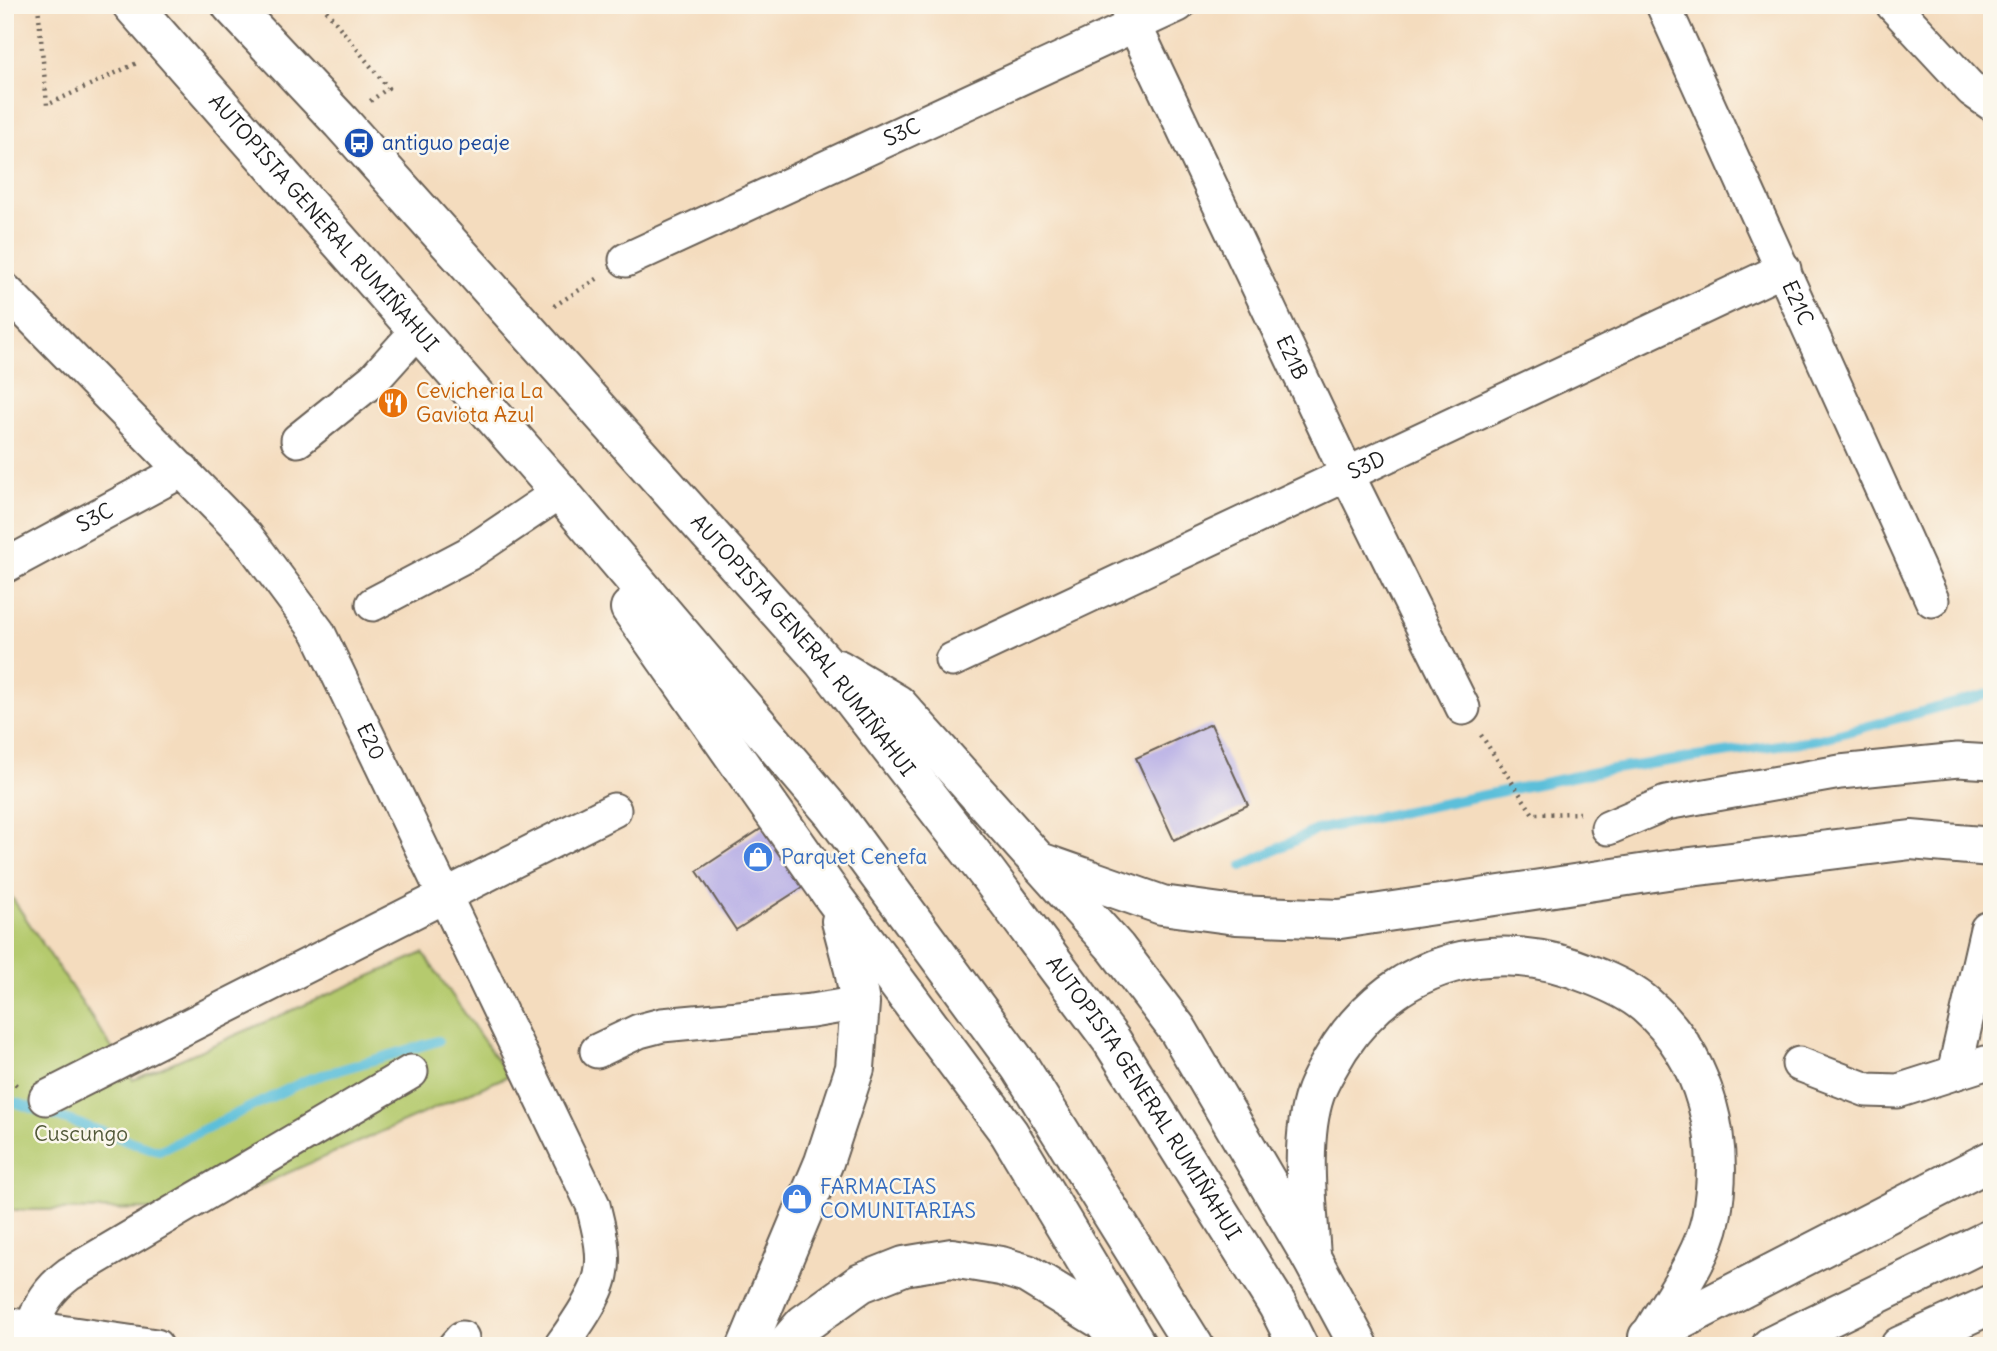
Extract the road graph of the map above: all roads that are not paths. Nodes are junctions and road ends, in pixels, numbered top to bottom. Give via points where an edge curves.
1 (132, 5) edge
2 (231, 5) edge
3 (1178, 5) edge
4 (1663, 5) edge
5 (1893, 5) edge
6 (1129, 15) edge
7 (1992, 104) edge
8 (626, 260) road end
9 (1784, 269) junction
10 (5, 290) edge
11 (418, 330) junction
12 (298, 439) dead end
13 (183, 470) junction
14 (1347, 474) junction
15 (560, 492) junction
16 (617, 560) junction
17 (5, 566) edge
18 (1932, 600) dead end
19 (373, 604) dead end
20 (951, 660) dead end
21 (823, 662) junction
22 (1463, 708) dead end
23 (1992, 762) edge
24 (614, 810) dead end
25 (1608, 828) road end
26 (1992, 847) edge
27 (1040, 862) junction
28 (446, 895) junction
29 (834, 898) junction
30 (1987, 929) dead end
31 (860, 1003) junction
32 (597, 1051) dead end
33 (1992, 1061) edge
34 (1798, 1064) dead end
35 (411, 1072) dead end
36 (1954, 1073) junction
37 (46, 1098) dead end
38 (1992, 1160) edge
39 (1992, 1238) edge
40 (1311, 1257) junction
41 (1992, 1304) edge
42 (18, 1326) edge
43 (72, 1340) edge
44 (1641, 1341) edge
45 (156, 1346) edge
46 (561, 1346) edge
47 (747, 1346) edge
48 (785, 1346) edge
49 (1123, 1346) edge
50 (1137, 1346) edge
51 (1194, 1346) edge
52 (1298, 1346) edge
53 (1359, 1346) edge
54 (1771, 1346) edge
55 (1900, 1346) edge

1 - 11 highway, AUTOPISTA GENERAL RUMIÑAHUI
2 - 21 highway, AUTOPISTA GENERAL RUMIÑAHUI
3 - 6 street, S3C
4 - 9 street, E21C
5 - 7 street via 1972,90
6 - 8 street, S3C
6 - 14 street, E21B
9 - 14 street, S3D
9 - 18 street, E21C
10 - 13 street, E20
11 - 12 street via 374,379
11 - 15 highway, AUTOPISTA GENERAL RUMIÑAHUI
13 - 17 street, S3C
13 - 28 street, E20 via 247,537 318,632
14 - 20 street, S3D
14 - 22 street, E21B
15 - 16 highway, AUTOPISTA GENERAL RUMIÑAHUI
15 - 19 street via 468,554
16 - 29 highway via 621,589 635,616
16 - 51 highway, AUTOPISTA GENERAL RUMIÑAHUI via 834,814 1004,1045
21 - 27 highway via 897,704
21 - 52 highway, AUTOPISTA GENERAL RUMIÑAHUI via 1112,1041
23 - 25 street via 1958,760 1840,772 1666,803
24 - 28 street
26 - 27 highway via 1912,840 1674,869 1340,919 1236,915 1162,905
27 - 40 highway via 1116,948 1178,1030
28 - 37 street
28 - 46 street, E20 via 593,1205 601,1242 601,1275 580,1320
29 - 31 highway
29 - 50 highway via 1009,1133
30 - 36 street
31 - 32 street via 662,1024
31 - 47 highway via 855,1068 846,1099
33 - 36 street
34 - 36 street via 1867,1090 1898,1091
35 - 42 street via 69,1275
38 - 44 highway
39 - 54 highway
40 - 44 highway via 1307,1149 1315,1095 1329,1065 1364,1016 1388,994 1437,967 1494,957 1566,964 1645,1004 1672,1032 1695,1067 1707,1100 1716,1178 1710,1220 1700,1250
40 - 53 highway
41 - 55 highway
42 - 43 street
43 - 45 street
48 - 49 highway via 804,1324 861,1283 904,1266 952,1258 1027,1274 1102,1320

